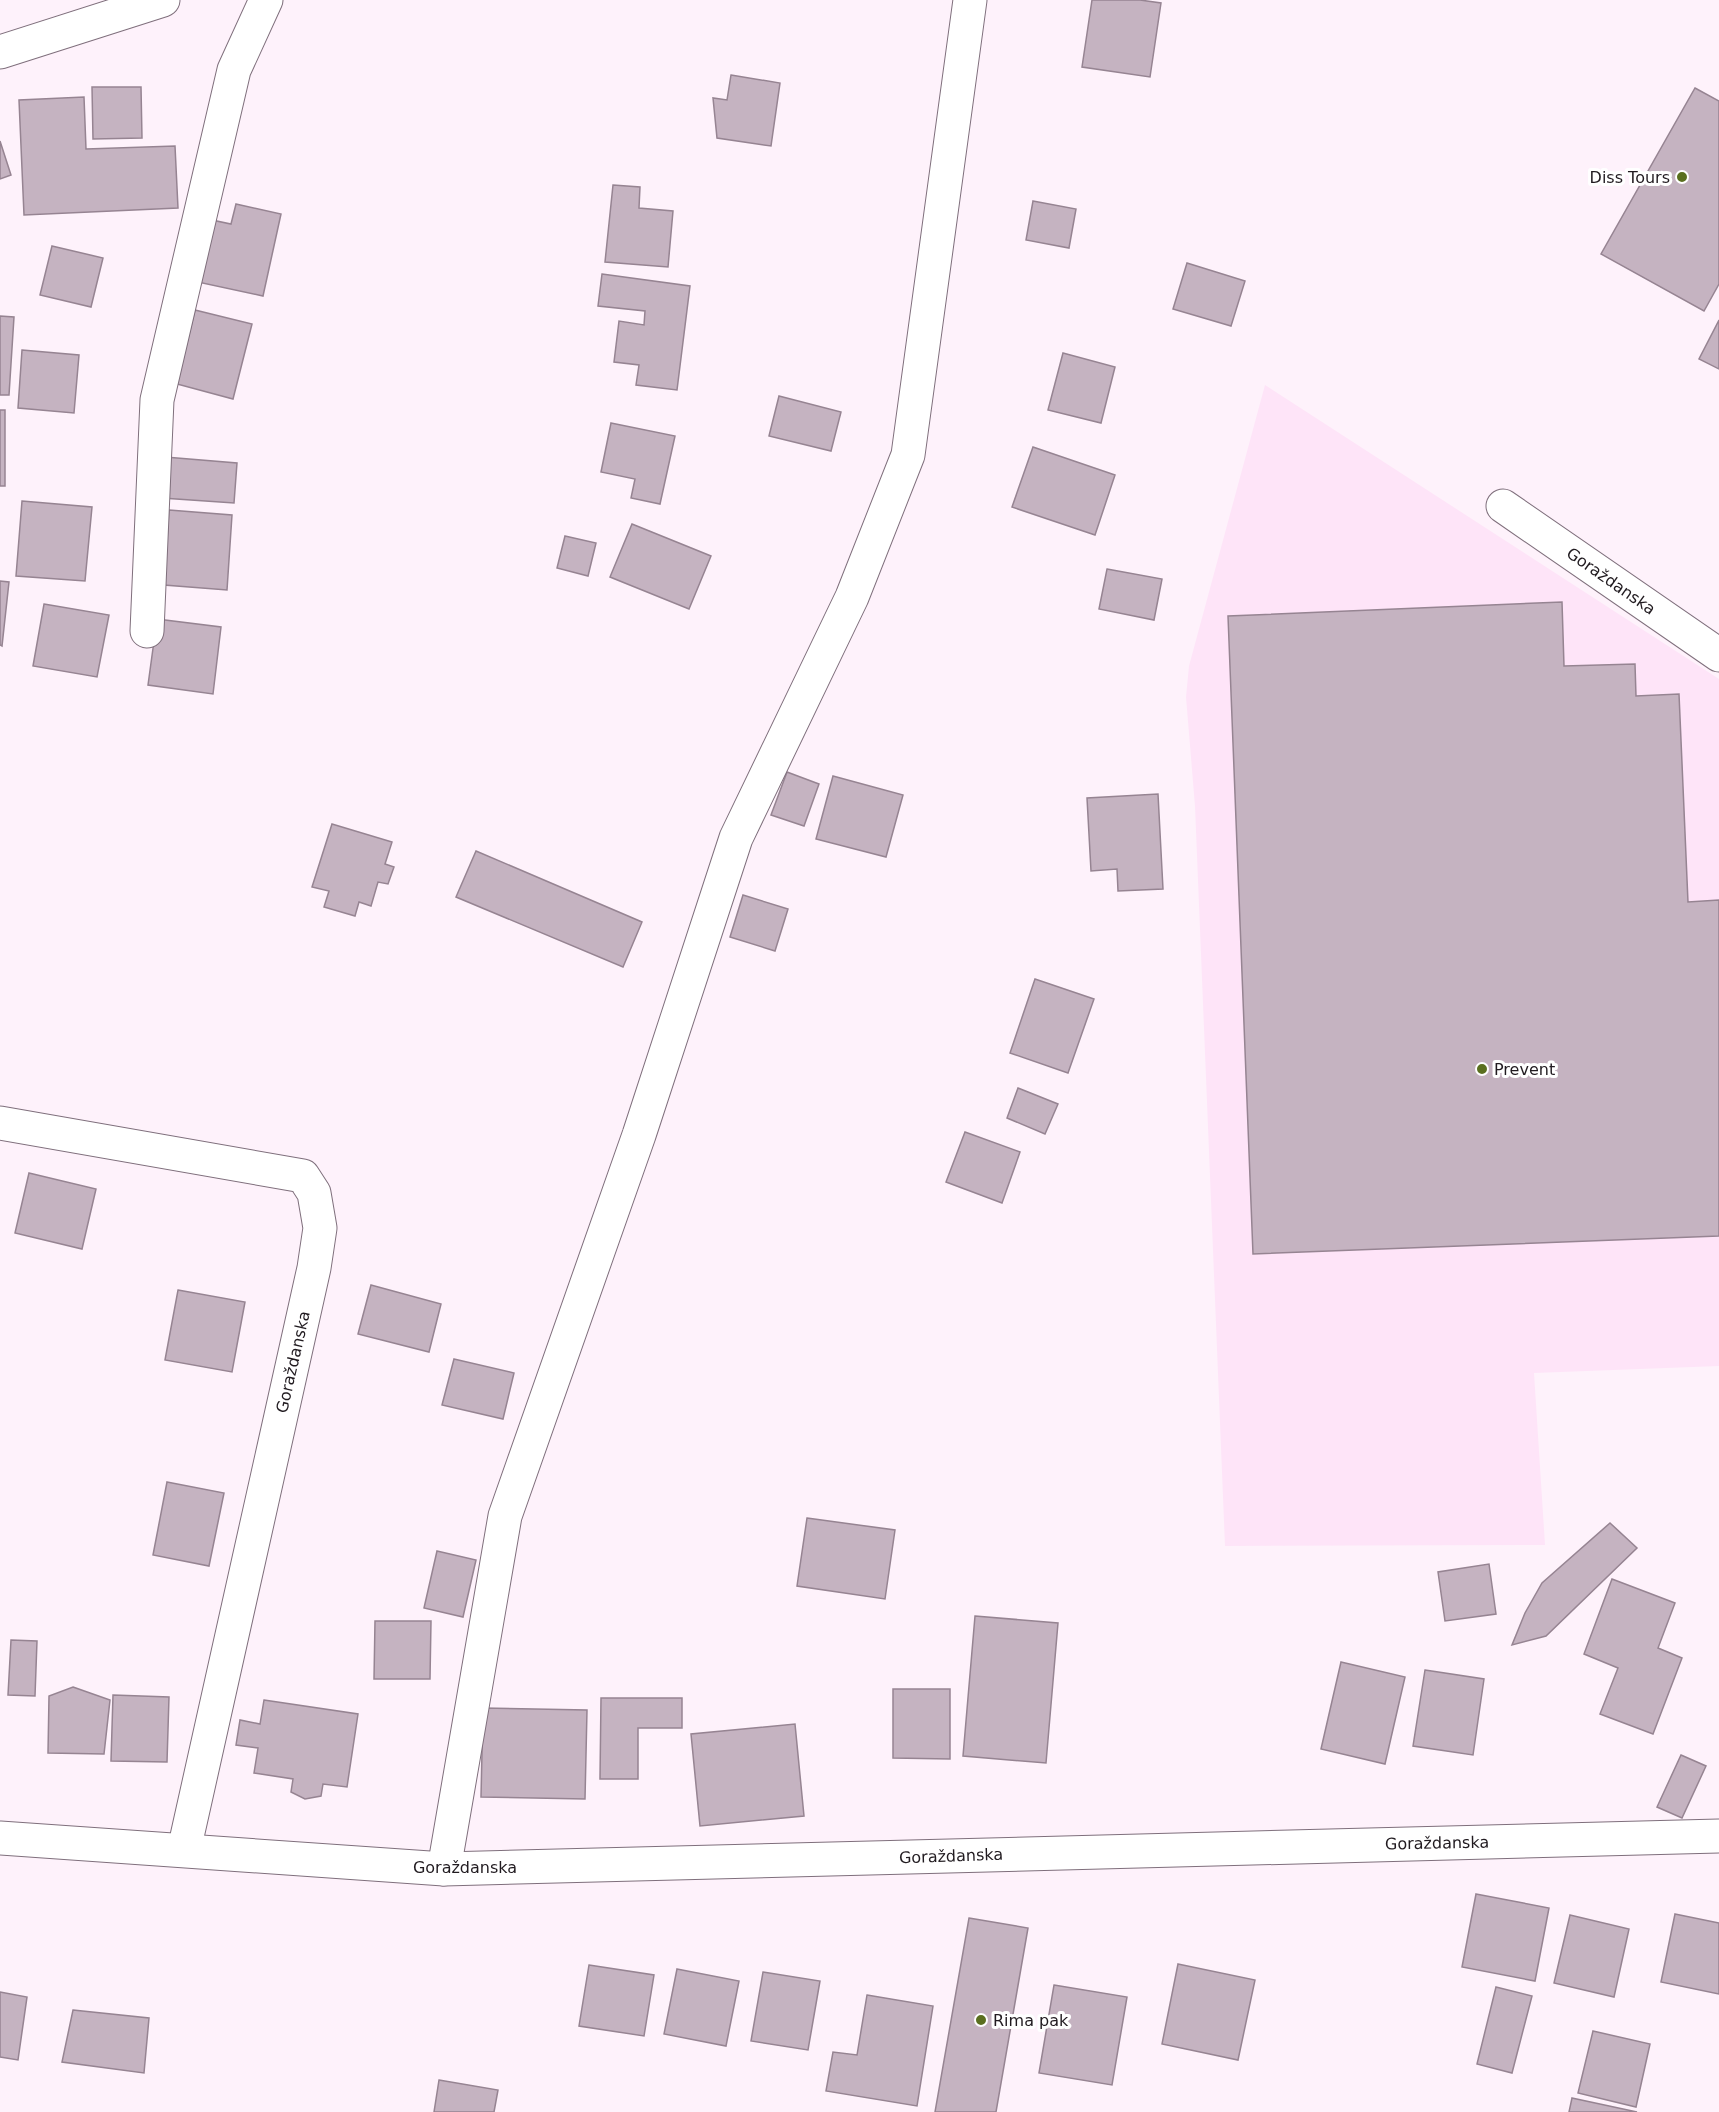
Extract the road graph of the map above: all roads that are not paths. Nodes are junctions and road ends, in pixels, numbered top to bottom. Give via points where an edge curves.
1 (163, 0) edge
2 (266, 0) edge
3 (970, 0) edge
4 (0, 52) edge
5 (1503, 506) dead end
6 (147, 631) dead end
7 (1719, 655) edge
8 (0, 1123) edge
9 (1719, 1836) edge
10 (0, 1838) edge
11 (184, 1850) junction
12 (444, 1869) junction

1 - 4 street
2 - 6 street via 234,70 157,400
3 - 12 street via 908,455 852,597 736,838 639,1134 505,1516
5 - 7 street, Goraždanska
8 - 11 street, Goraždanska via 303,1176 314,1193 320,1228 314,1268
9 - 12 street, Goraždanska
10 - 11 street, Goraždanska
11 - 12 street, Goraždanska

